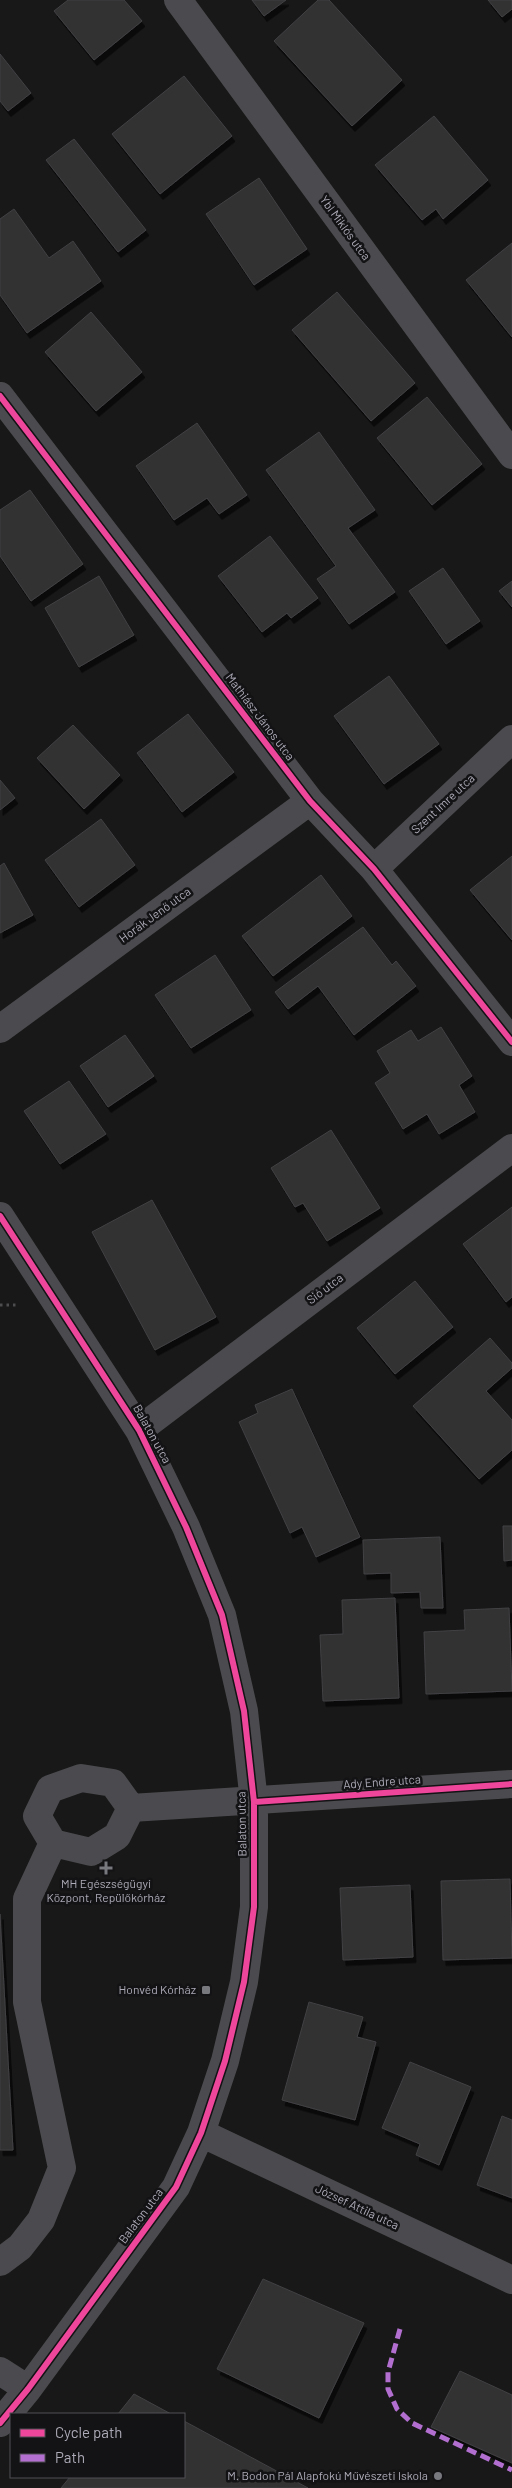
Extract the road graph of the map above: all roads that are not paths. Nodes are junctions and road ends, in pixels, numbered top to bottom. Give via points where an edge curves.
1 (178, 0) edge
2 (0, 396) edge
3 (512, 455) edge
4 (512, 739) edge
5 (310, 801) junction
6 (374, 869) junction
7 (0, 1029) edge
8 (512, 1042) edge
9 (512, 1148) edge
10 (0, 1216) edge
11 (139, 1430) junction
12 (512, 1784) edge
13 (254, 1802) junction
14 (131, 1808) junction
15 (53, 1843) junction
16 (201, 2133) junction
17 (0, 2262) edge
18 (512, 2280) edge
19 (0, 2371) edge
20 (28, 2389) junction
21 (0, 2423) edge

1 - 3 street, Ybl Miklós utca
2 - 5 street, Mathiász János utca
4 - 6 street, Szent Imre utca
5 - 6 street, Mathiász János utca
5 - 7 street, Horák Jenő utca
6 - 8 street, Mathiász János utca
9 - 11 street, Sió utca
10 - 11 street, Balaton utca
11 - 13 street, Balaton utca via 186,1526 222,1615 244,1711
12 - 13 street, Ady Endre utca
13 - 14 street, Ady Endre utca
13 - 16 street, Balaton utca via 254,1907 244,1982 225,2061
14 - 15 street via 116,1836 91,1852
14 - 15 street via 113,1782 81,1778 50,1789 37,1816
15 - 17 street via 27,1899 27,2002 62,2168 41,2220 20,2247
16 - 18 street, József Attila utca
16 - 20 street, Balaton utca via 176,2187
19 - 20 street
20 - 21 street, Balaton utca

